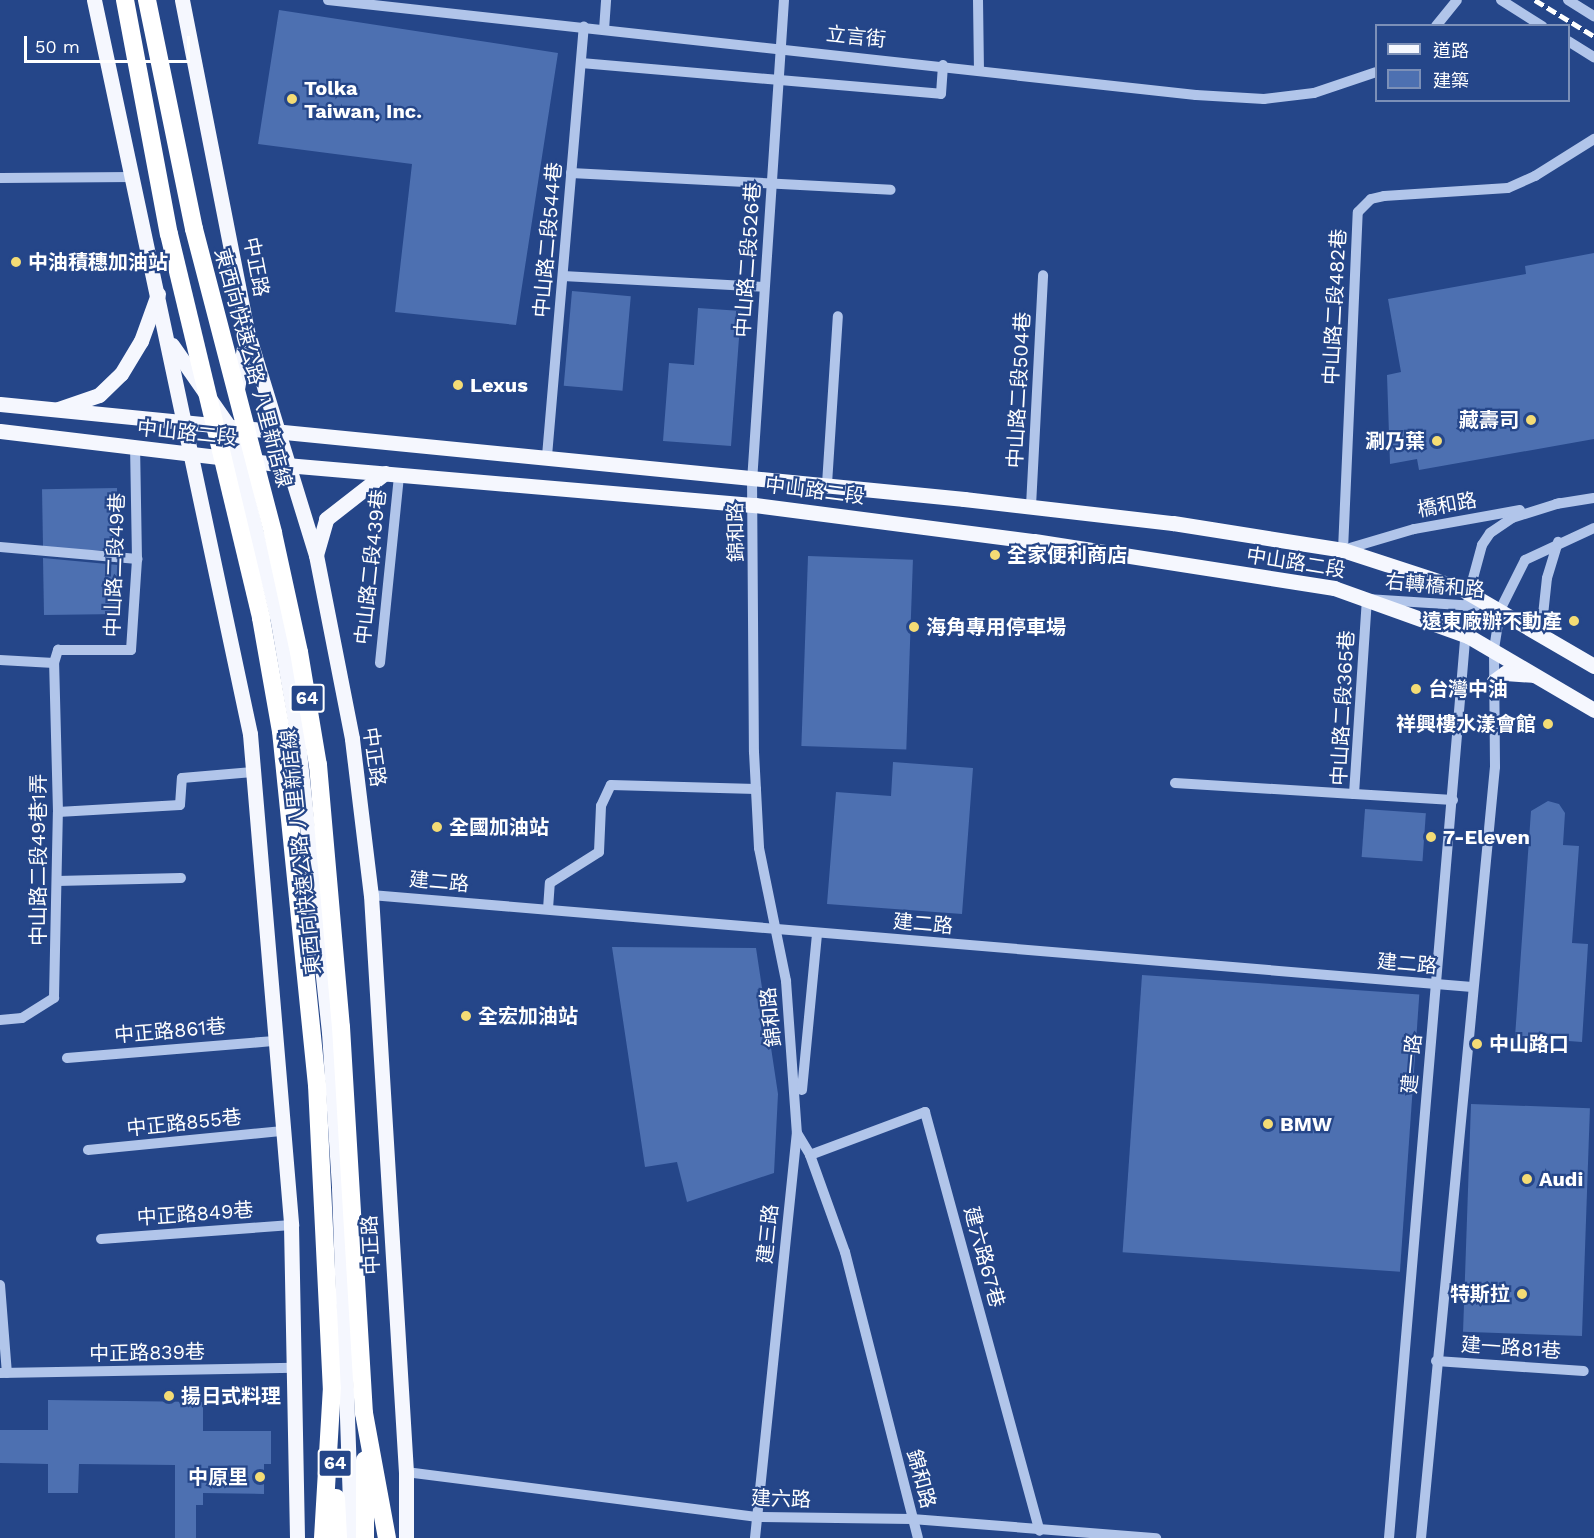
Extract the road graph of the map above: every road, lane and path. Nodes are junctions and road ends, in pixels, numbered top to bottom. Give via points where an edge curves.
1 (94, 0) edge
2 (125, 0) edge
3 (147, 0) edge
4 (182, 0) edge
5 (328, 0) edge
6 (606, 0) edge
7 (784, 0) edge
8 (978, 0) edge
9 (1457, 0) edge
10 (1501, 0) edge
11 (1569, 0) edge
12 (340, 1) edge
13 (1594, 16) edge
14 (1438, 24) edge
15 (1539, 24) edge
16 (584, 27) junction
17 (604, 30) junction
18 (1570, 42) edge
19 (780, 47) junction
20 (1594, 57) edge
21 (581, 63) junction
22 (943, 65) junction
23 (980, 69) junction
24 (1375, 73) edge
25 (778, 78) junction
26 (1594, 139) edge
27 (571, 173) junction
28 (133, 177) junction
29 (1, 178) edge
30 (771, 183) junction
31 (891, 190) dead end
32 (1043, 275) dead end
33 (562, 276) junction
34 (764, 287) junction
35 (158, 294) junction
36 (838, 316) dead end
37 (247, 331) junction
38 (167, 340) junction
39 (0, 404) edge
40 (53, 411) junction
41 (186, 424) junction
42 (230, 428) junction
43 (0, 431) edge
44 (277, 432) junction
45 (135, 448) junction
46 (192, 456) junction
47 (547, 456) junction
48 (238, 460) junction
49 (286, 465) junction
50 (392, 474) junction
51 (752, 476) junction
52 (827, 484) junction
53 (1594, 498) edge
54 (1560, 503) junction
55 (754, 505) junction
56 (1031, 506) junction
57 (1594, 528) edge
58 (1558, 542) junction
59 (0, 547) edge
60 (1343, 550) junction
61 (316, 555) junction
62 (136, 559) junction
63 (1367, 599) junction
64 (1469, 599) junction
65 (1500, 609) junction
66 (1541, 634) junction
67 (1468, 636) junction
68 (1494, 649) junction
69 (0, 660) edge
70 (54, 663) junction
71 (380, 663) dead end
72 (1594, 666) edge
73 (1541, 677) junction
74 (1494, 681) junction
75 (1594, 710) edge
76 (253, 772) junction
77 (1175, 783) dead end
78 (756, 789) junction
79 (1354, 794) junction
80 (1453, 800) junction
81 (58, 812) junction
82 (180, 878) dead end
83 (57, 881) junction
84 (371, 895) junction
85 (548, 909) junction
86 (776, 928) junction
87 (817, 934) junction
88 (1437, 985) junction
89 (1472, 987) junction
90 (0, 1020) edge
91 (275, 1041) junction
92 (67, 1058) dead end
93 (283, 1131) junction
94 (797, 1133) junction
95 (88, 1150) dead end
96 (810, 1155) junction
97 (291, 1225) junction
98 (101, 1239) dead end
99 (0, 1285) edge
100 (1436, 1361) junction
101 (294, 1368) junction
102 (1584, 1371) dead end
103 (3, 1373) edge
104 (332, 1388) junction
105 (364, 1413) junction
106 (406, 1472) junction
107 (756, 1517) junction
108 (912, 1519) junction
109 (1040, 1531) junction
110 (297, 1538) edge
111 (323, 1538) edge
112 (338, 1538) edge
113 (351, 1538) edge
114 (365, 1538) edge
115 (387, 1538) edge
116 (406, 1538) edge
117 (755, 1538) edge
118 (918, 1538) edge
119 (1156, 1538) edge
120 (1389, 1538) edge
121 (1421, 1538) edge

1 - 28 main road
2 - 104 highway, 東西向快速公路 八里新店線 / 64, bridge via 169,234 261,618 281,731 317,1085
3 - 105 highway, 東西向快速公路 八里新店線 / 64, bridge via 202,263 273,533 318,765 343,1061
4 - 37 main road, 中正路
5 - 12 street, 立言街
6 - 17 street
7 - 19 street, 中山路二段526巷
8 - 23 street
9 - 14 street
10 - 15 street
11 - 13 street
12 - 16 street, 立言街
16 - 17 street, 立言街
16 - 21 street, 中山路二段544巷
17 - 19 street, 立言街
18 - 20 street
19 - 22 street, 立言街
19 - 25 street, 中山路二段526巷
21 - 25 street
21 - 27 street, 中山路二段544巷
22 - 23 street, 立言街
22 - 25 street via 941,94
23 - 24 street, 立言街 via 1264,99 1314,93
25 - 30 street, 中山路二段526巷
26 - 60 street, 中山路二段482巷 via 1508,188 1384,196 1362,205 1356,224
27 - 30 street
27 - 33 street, 中山路二段544巷
28 - 29 street
28 - 35 main road
30 - 31 street
30 - 34 street, 中山路二段526巷
32 - 56 street, 中山路二段504巷
33 - 34 street
33 - 47 street, 中山路二段544巷
34 - 51 street, 中山路二段526巷
35 - 38 main road
35 - 40 main road via 141,341 121,374 99,395
36 - 52 street
37 - 42 main road
37 - 44 main road, 中正路
38 - 41 main road
38 - 42 main road
39 - 40 main road, 中山路二段
40 - 41 main road, 中山路二段
41 - 42 main road, 中山路二段
41 - 46 main road
42 - 44 main road, 中山路二段
42 - 48 main road
43 - 45 main road, 中山路二段
44 - 47 main road, 中山路二段
44 - 49 main road, 中正路
45 - 46 main road, 中山路二段
45 - 62 street, 中山路二段49巷
46 - 48 main road, 中山路二段
46 - 76 main road via 250,734
47 - 51 main road, 中山路二段
48 - 49 main road, 中山路二段
48 - 113 main road via 279,628 297,733 315,890 339,1188
49 - 50 main road, 中山路二段
49 - 61 main road, 中正路
50 - 55 main road, 中山路二段
50 - 61 main road via 326,519
50 - 71 street, 中山路二段439巷
51 - 52 main road, 中山路二段
51 - 55 street, 錦和路
52 - 56 main road, 中山路二段
53 - 54 street, 橋和路
54 - 60 street, 橋和路 via 1414,529
54 - 64 street, 橋和路 via 1512,518 1490,533 1482,545
55 - 63 main road, 中山路二段 via 1035,541 1334,588
55 - 78 street, 錦和路
56 - 60 main road, 中山路二段
57 - 58 street
58 - 65 street via 1525,560
58 - 66 street via 1547,578
59 - 62 street
60 - 64 main road, 中山路二段 via 1437,578
61 - 84 main road, 中正路 via 352,739
62 - 70 street, 中山路二段49巷 via 131,650 58,650
63 - 64 street, 右轉橋和路
63 - 67 main road, 中山路二段
63 - 79 street, 中山路二段365巷
64 - 65 main road, 中山路二段
64 - 67 street, 建一路
65 - 66 main road, 中山路二段
65 - 68 street
66 - 72 main road, 中山路二段
67 - 68 main road, 中山路二段
67 - 80 street, 建一路
68 - 73 main road, 中山路二段
68 - 74 street
69 - 70 street
70 - 81 street, 中山路二段49巷1弄
73 - 74 main road via 1516,672 1505,673
73 - 75 main road, 中山路二段
74 - 89 street via 1495,767
76 - 81 street via 182,778 180,805
76 - 91 main road
77 - 79 street
78 - 85 street via 611,784 601,806 599,852 549,883
78 - 86 street, 錦和路 via 759,848
79 - 80 street, 中山路二段365巷
80 - 88 street, 建一路
81 - 83 street, 中山路二段49巷1弄
82 - 83 street
83 - 90 street, 中山路二段49巷1弄 via 54,998 22,1018
84 - 85 street, 建二路
84 - 106 main road, 中正路
85 - 86 street, 建二路
86 - 87 street, 建二路
86 - 94 street, 錦和路 via 793,1048
87 - 88 street, 建二路
87 - 94 street, 建三路
88 - 89 street, 建二路
88 - 120 street, 建一路
89 - 100 street
91 - 92 street, 中正路861巷
91 - 93 main road
93 - 95 street, 中正路855巷
93 - 97 main road
94 - 96 street, 錦和路
94 - 107 street, 建三路
96 - 108 street, 錦和路 via 845,1252
96 - 109 street, 建六路67巷 via 926,1112
97 - 98 street, 中正路849巷
97 - 101 main road
99 - 103 street
100 - 102 street, 建一路81巷
100 - 121 street
101 - 103 street, 中正路839巷
101 - 110 main road
104 - 111 highway
104 - 112 highway, 東西向快速公路 八里新店線 / 64
105 - 114 highway, 東西向快速公路 八里新店線 / 64
105 - 115 highway
106 - 107 street, 建六路
106 - 116 main road, 中正路
107 - 108 street, 建六路
107 - 117 street, 建三路
108 - 109 street, 建六路
108 - 118 street, 錦和路
109 - 119 street, 建六路

